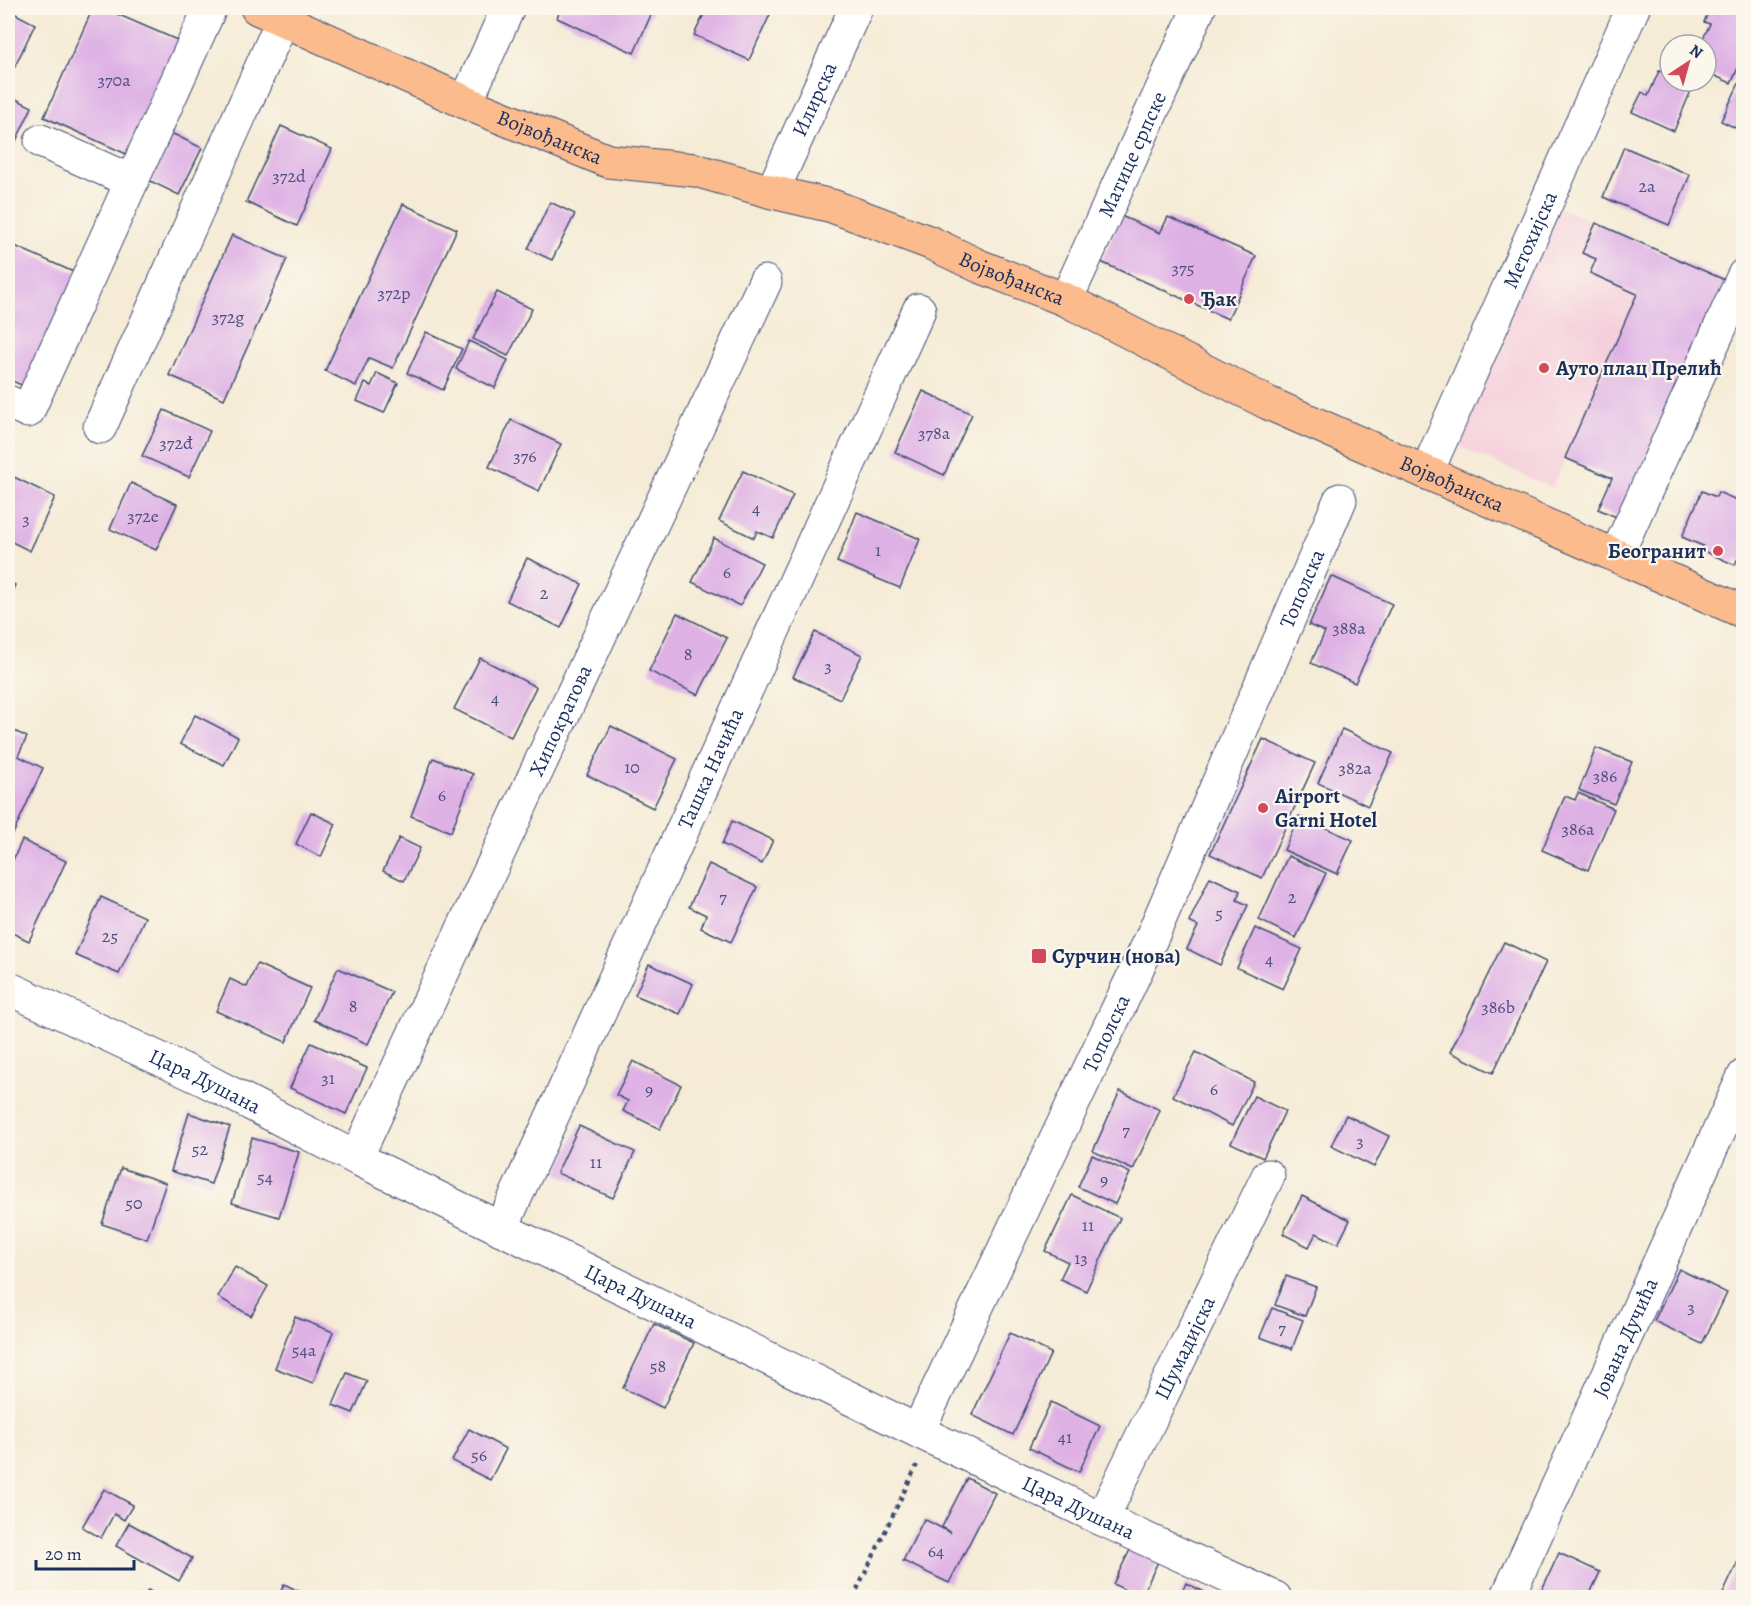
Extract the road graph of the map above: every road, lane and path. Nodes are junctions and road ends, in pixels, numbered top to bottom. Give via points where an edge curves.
1 (210, 8) edge
2 (508, 8) edge
3 (856, 8) edge
4 (1199, 8) edge
5 (1633, 8) edge
6 (270, 13) edge
7 (466, 102) junction
8 (41, 141) dead end
9 (131, 181) junction
10 (772, 192) junction
11 (1743, 276) edge
12 (765, 282) dead end
13 (1066, 300) junction
14 (919, 310) dead end
15 (8, 402) edge
16 (100, 427) dead end
17 (1428, 473) junction
18 (1340, 500) dead end
19 (1617, 554) junction
20 (1743, 612) edge
21 (8, 988) edge
22 (1743, 1076) edge
23 (356, 1158) junction
24 (1268, 1176) dead end
25 (501, 1229) junction
26 (924, 1434) junction
27 (1102, 1519) junction
28 (853, 1598) edge
29 (1275, 1598) edge
30 (1507, 1598) edge

1 - 9 street
2 - 7 street
3 - 10 street, Илирска
4 - 13 street, Матице српске
5 - 17 street, Метохијска
6 - 7 main road, Војвођанска
6 - 16 street
7 - 10 main road, Војвођанска via 608,161 695,170
8 - 9 street
9 - 15 street via 28,411
10 - 13 main road, Војвођанска via 832,206
11 - 19 street
12 - 23 street, Хипократова
13 - 17 main road, Војвођанска via 1269,403
14 - 25 street, Ташка Начића
17 - 19 main road, Војвођанска
18 - 26 street, Тополска via 1152,938
19 - 20 main road, Војвођанска
21 - 23 street, Цара Душана via 203,1079
22 - 30 street, Јована Дучића
23 - 25 street, Цара Душана
24 - 27 street, Шумадијска
25 - 26 street, Цара Душана
26 - 27 street, Цара Душана
26 - 28 path
27 - 29 street, Цара Душана

